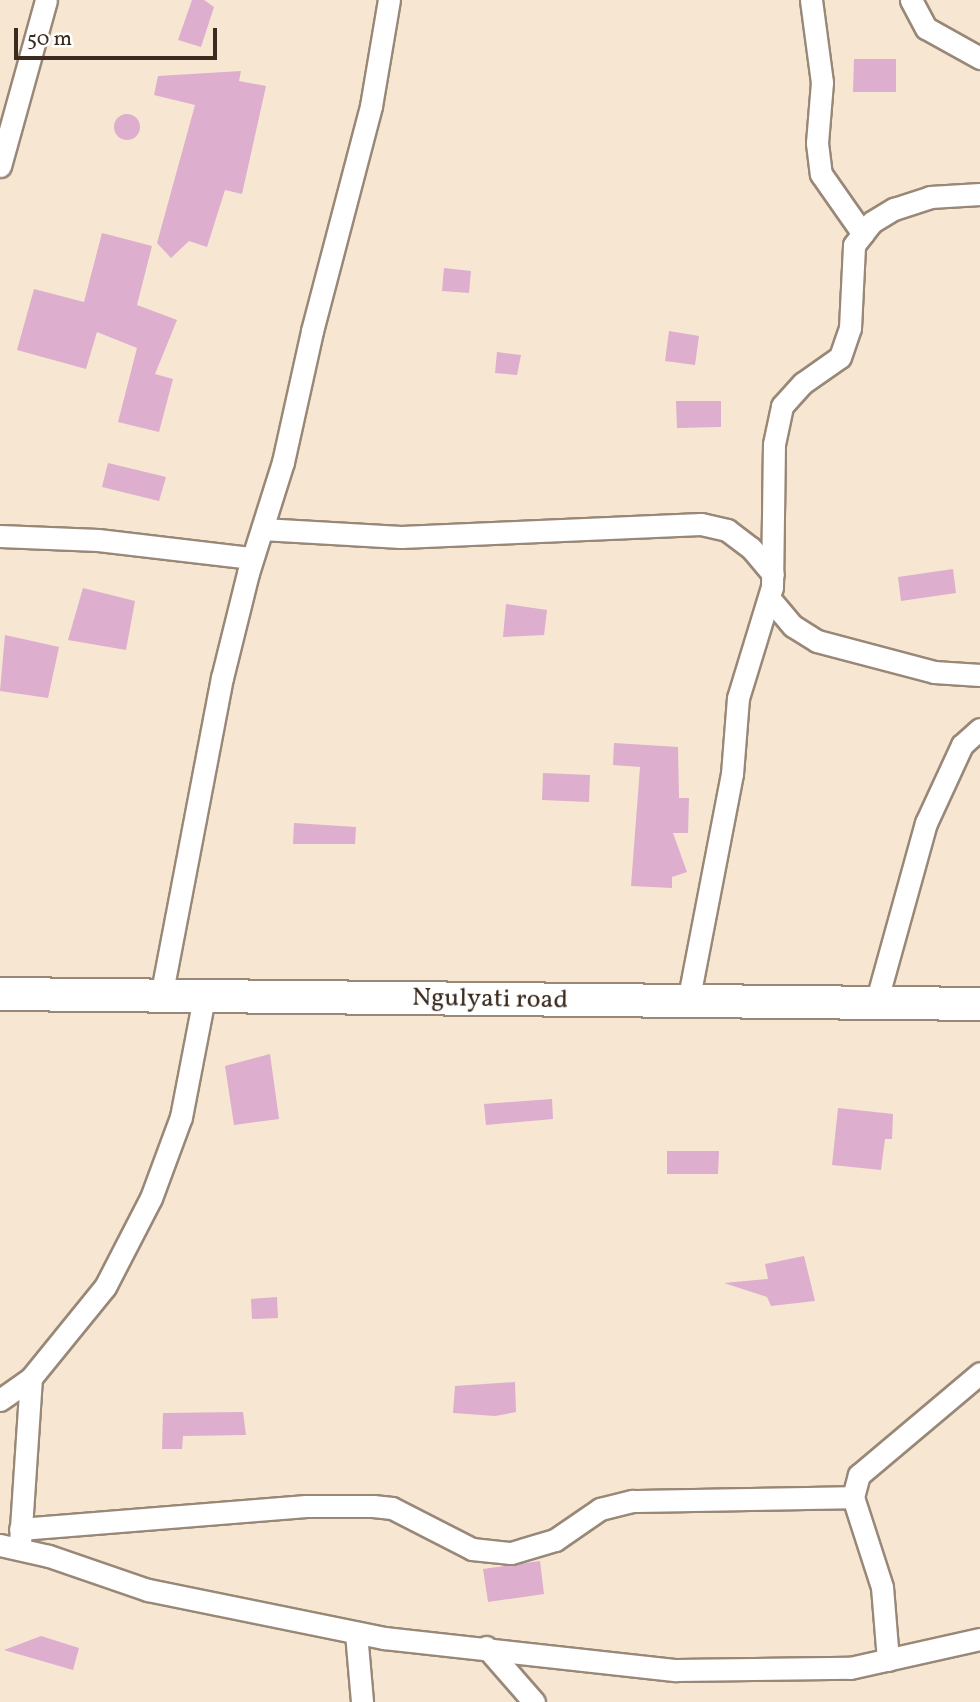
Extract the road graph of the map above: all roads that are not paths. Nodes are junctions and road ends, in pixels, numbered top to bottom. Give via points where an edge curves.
1 (46, 0) edge
2 (389, 0) edge
3 (811, 0) edge
4 (911, 0) edge
5 (980, 58) edge
6 (0, 166) edge
7 (980, 194) edge
8 (863, 234) junction
9 (261, 529) junction
10 (0, 536) edge
11 (252, 558) junction
12 (773, 574) junction
13 (770, 599) junction
14 (980, 675) edge
15 (980, 729) edge
16 (0, 994) edge
17 (161, 997) junction
18 (204, 997) junction
19 (688, 1002) junction
20 (876, 1003) junction
21 (980, 1004) edge
22 (980, 1373) edge
23 (31, 1378) junction
24 (0, 1400) edge
25 (853, 1497) junction
26 (13, 1541) edge
27 (356, 1633) junction
28 (980, 1639) edge
29 (486, 1647) junction
30 (888, 1660) junction
31 (525, 1698) edge
32 (362, 1702) edge

1 - 6 street
2 - 9 street via 371,106 315,317 283,462
3 - 8 street via 821,82 817,143 821,174
4 - 5 street via 926,27
7 - 8 street via 930,197 894,209
8 - 12 street via 854,245 850,328 840,357 803,383 782,406 774,444
9 - 11 street
9 - 12 street via 401,537 701,524 727,530 751,548
10 - 11 street via 98,540
11 - 17 street via 222,678
12 - 13 street
13 - 14 street via 793,626 817,641 934,672
13 - 19 street via 738,698 732,774
15 - 20 street via 962,745 926,823
16 - 17 main road, Ngulyati road
17 - 18 main road, Ngulyati road
18 - 19 main road, Ngulyati road
18 - 23 street via 180,1117 151,1198 105,1287
19 - 20 main road, Ngulyati road
20 - 21 main road, Ngulyati road
22 - 25 street via 859,1475
23 - 24 street
23 - 26 street
25 - 26 street via 633,1501 600,1509 555,1540 511,1553 472,1549 392,1508 373,1506 306,1506
25 - 30 street via 882,1587
26 - 27 street via 148,1590
27 - 29 street
27 - 32 street
28 - 30 street
29 - 30 street via 720,1672 850,1668
29 - 31 street

